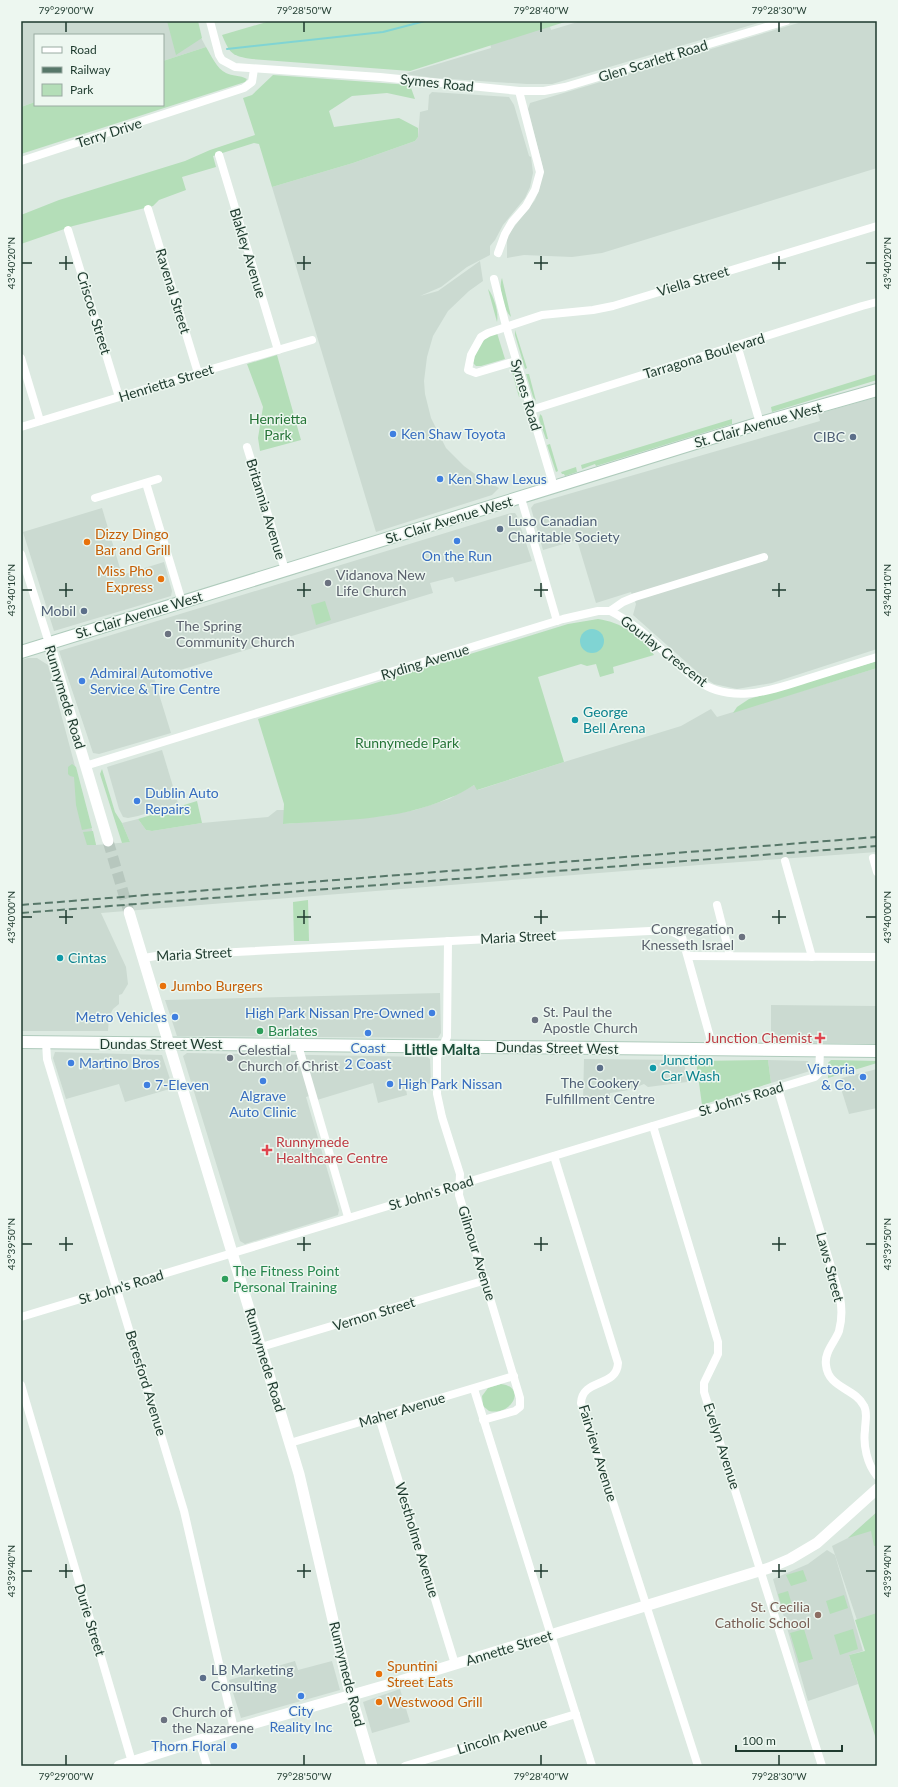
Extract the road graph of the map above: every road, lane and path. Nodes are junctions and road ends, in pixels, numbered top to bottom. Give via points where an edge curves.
1 (210, 21) edge
2 (786, 21) edge
3 (254, 69) junction
4 (519, 91) junction
5 (219, 155) dead end
6 (21, 161) edge
7 (148, 209) dead end
8 (877, 226) edge
9 (68, 230) dead end
10 (498, 253) dead end
11 (494, 279) dead end
12 (877, 302) edge
13 (506, 326) junction
14 (312, 340) dead end
15 (737, 345) junction
16 (278, 350) junction
17 (21, 358) edge
18 (516, 361) junction
19 (198, 372) junction
20 (877, 390) edge
21 (119, 397) junction
22 (531, 410) junction
23 (40, 421) junction
24 (760, 423) junction
25 (21, 427) edge
26 (247, 447) dead end
27 (158, 479) dead end
28 (146, 483) junction
29 (554, 487) junction
30 (95, 498) dead end
31 (520, 498) junction
32 (21, 554) edge
33 (764, 557) dead end
34 (285, 570) junction
35 (182, 602) junction
36 (610, 611) junction
37 (557, 621) junction
38 (49, 643) junction
39 (21, 652) edge
40 (877, 657) edge
41 (85, 766) junction
42 (108, 841) tunnel mouth
43 (873, 858) dead end
44 (785, 861) dead end
45 (877, 872) edge
46 (717, 905) dead end
47 (129, 912) tunnel mouth
48 (448, 941) junction
49 (688, 956) junction
50 (730, 956) junction
51 (812, 957) junction
52 (877, 957) edge
53 (144, 958) junction
54 (21, 1042) edge
55 (46, 1042) junction
56 (169, 1044) junction
57 (298, 1045) junction
58 (443, 1046) junction
59 (712, 1050) junction
60 (820, 1051) junction
61 (877, 1051) edge
62 (778, 1089) junction
63 (653, 1126) junction
64 (554, 1156) junction
65 (460, 1184) junction
66 (348, 1217) junction
67 (232, 1253) junction
68 (486, 1280) junction
69 (118, 1288) junction
70 (21, 1317) edge
71 (261, 1347) junction
72 (514, 1376) junction
73 (21, 1386) edge
74 (474, 1389) junction
75 (379, 1417) junction
76 (483, 1420) junction
77 (290, 1443) junction
78 (877, 1476) edge
79 (877, 1489) edge
80 (761, 1570) junction
81 (646, 1605) junction
82 (551, 1635) junction
83 (455, 1664) junction
84 (350, 1695) junction
85 (576, 1714) junction
86 (234, 1728) junction
87 (200, 1740) junction
88 (132, 1762) junction
89 (119, 1766) edge
90 (207, 1766) edge
91 (372, 1766) edge
92 (405, 1766) edge
93 (592, 1766) edge
94 (698, 1766) edge
95 (822, 1766) edge

1 - 3 street, Symes Road via 222,60 235,68
2 - 4 street, Glen Scarlett Road via 565,87 544,91
3 - 4 street, Symes Road via 380,77
3 - 6 street, Terry Drive via 252,82 244,88
4 - 10 street via 540,172 526,206 504,234
5 - 16 street, Blakley Avenue
7 - 19 street, Ravenal Street
8 - 13 street, Viella Street via 613,306 542,315
9 - 21 street, Criscoe Street
11 - 13 street, Symes Road
12 - 15 street, Tarragona Boulevard
13 - 18 street, Symes Road
13 - 18 street, Viella Street via 481,337 471,355 468,370 476,373
14 - 16 street, Henrietta Street
15 - 22 street, Tarragona Boulevard
15 - 24 street
16 - 19 street, Henrietta Street
17 - 23 street
18 - 22 street, Symes Road
19 - 21 street, Henrietta Street
20 - 24 main road, St. Clair Avenue West
21 - 23 street, Henrietta Street
22 - 29 street, Symes Road
23 - 25 street, Henrietta Street
24 - 29 main road, St. Clair Avenue West
26 - 34 street, Britannia Avenue
27 - 28 street
28 - 30 street
28 - 35 street
29 - 31 main road, St. Clair Avenue West
31 - 34 main road, St. Clair Avenue West
31 - 37 street
32 - 38 street, Runnymede Road
33 - 36 street, Ryding Avenue via 635,597
34 - 35 main road, St. Clair Avenue West
35 - 38 main road, St. Clair Avenue West
36 - 37 street, Ryding Avenue via 598,611
36 - 40 street, Gourlay Crescent via 633,624 696,679 710,688 725,693 765,692
37 - 41 street, Ryding Avenue
38 - 39 main road, St. Clair Avenue West
38 - 41 street, Runnymede Road
41 - 42 street, Runnymede Road
43 - 45 street
44 - 51 street
46 - 50 street
47 - 53 street, Runnymede Road
48 - 49 street, Maria Street via 669,930 682,937
48 - 53 street, Maria Street
48 - 58 street, Gilmour Avenue via 447,1037
49 - 50 street
49 - 59 street, Maria Street
50 - 51 street
51 - 52 street
53 - 56 street, Runnymede Road
54 - 55 main road, Dundas Street West
55 - 56 main road, Dundas Street West
55 - 69 street, Beresford Avenue via 47,1059
56 - 57 main road, Dundas Street West
56 - 67 street, Runnymede Road
57 - 58 main road, Dundas Street West
57 - 66 street
58 - 59 main road, Dundas Street West
58 - 65 street, Gilmour Avenue via 438,1057 437,1094 460,1174
59 - 60 main road, Dundas Street West
60 - 61 main road, Dundas Street West
60 - 62 street, St John's Road via 819,1073 815,1077
62 - 63 street, St John's Road
62 - 78 street, Laws Street via 840,1297 840,1324 827,1356 826,1369 833,1381 860,1400 864,1406 866,1449 869,1462
63 - 64 street, St John's Road
63 - 80 street, Evelyn Avenue via 718,1342 718,1354 704,1383 704,1392
64 - 65 street, St John's Road
64 - 81 street, Fairview Avenue via 618,1363 617,1371 612,1377 585,1390 581,1403
65 - 66 street, St John's Road
65 - 68 street, Gilmour Avenue via 459,1195
66 - 67 street, St John's Road
67 - 69 street, St John's Road
67 - 71 street, Runnymede Road
68 - 71 street, Vernon Street
68 - 72 street, Gilmour Avenue
69 - 70 street, St John's Road
69 - 86 street, Beresford Avenue via 184,1511
71 - 77 street, Runnymede Road
72 - 74 street, Maher Avenue
72 - 76 street, Gilmour Avenue via 520,1398 519,1408
73 - 88 street, Durie Street
74 - 75 street, Maher Avenue
74 - 76 street
75 - 77 street, Maher Avenue
75 - 83 street, Westholme Avenue
76 - 82 street
77 - 84 street, Runnymede Road
79 - 80 street, Annette Street via 817,1544 790,1559
80 - 81 street, Annette Street
80 - 95 street, Evelyn Avenue
81 - 82 street, Annette Street
81 - 94 street, Fairview Avenue
82 - 83 street, Annette Street
82 - 85 street
83 - 84 street, Annette Street
84 - 86 street, Annette Street
84 - 91 street, Runnymede Road
85 - 92 street, Lincoln Avenue
85 - 93 street
86 - 87 street, Annette Street
87 - 88 street, Annette Street
87 - 90 street
88 - 89 street, Annette Street

